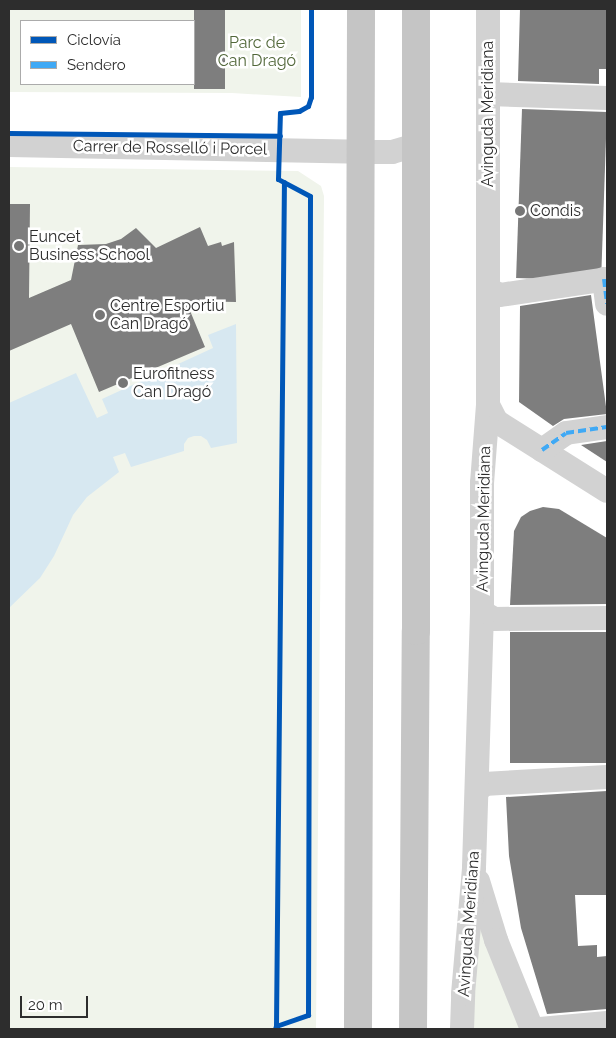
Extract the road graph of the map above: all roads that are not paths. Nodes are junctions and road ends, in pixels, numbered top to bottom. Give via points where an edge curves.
1 (361, 9) edge
2 (416, 9) edge
3 (488, 9) edge
4 (488, 94) junction
5 (607, 98) edge
6 (9, 145) edge
7 (416, 145) junction
8 (361, 152) junction
9 (606, 279) edge
10 (488, 289) junction
11 (607, 304) edge
12 (488, 405) junction
13 (607, 427) edge
14 (542, 450) junction
15 (607, 491) edge
16 (482, 612) junction
17 (607, 618) edge
18 (607, 777) edge
19 (477, 791) junction
20 (474, 867) junction
21 (607, 1023) edge
22 (358, 1029) edge
23 (413, 1029) edge
24 (462, 1029) edge
25 (532, 1029) edge
26 (540, 1029) edge

1 - 8 main road
2 - 7 main road
3 - 4 street, Avinguda Meridiana
4 - 5 street
4 - 10 street, Avinguda Meridiana
6 - 8 street, Carrer de Rosselló i Porcel
7 - 8 street via 392,152
7 - 23 main road
8 - 22 main road
9 - 10 street via 500,295
9 - 11 street
10 - 12 street, Avinguda Meridiana
12 - 14 street via 496,421
12 - 16 street, Avinguda Meridiana via 482,483
13 - 14 street via 566,433
14 - 15 street
16 - 17 street via 494,619
16 - 19 street, Avinguda Meridiana
18 - 19 street via 484,784
19 - 20 street, Avinguda Meridiana
20 - 24 street, Avinguda Meridiana
20 - 25 street via 496,940
21 - 26 street

